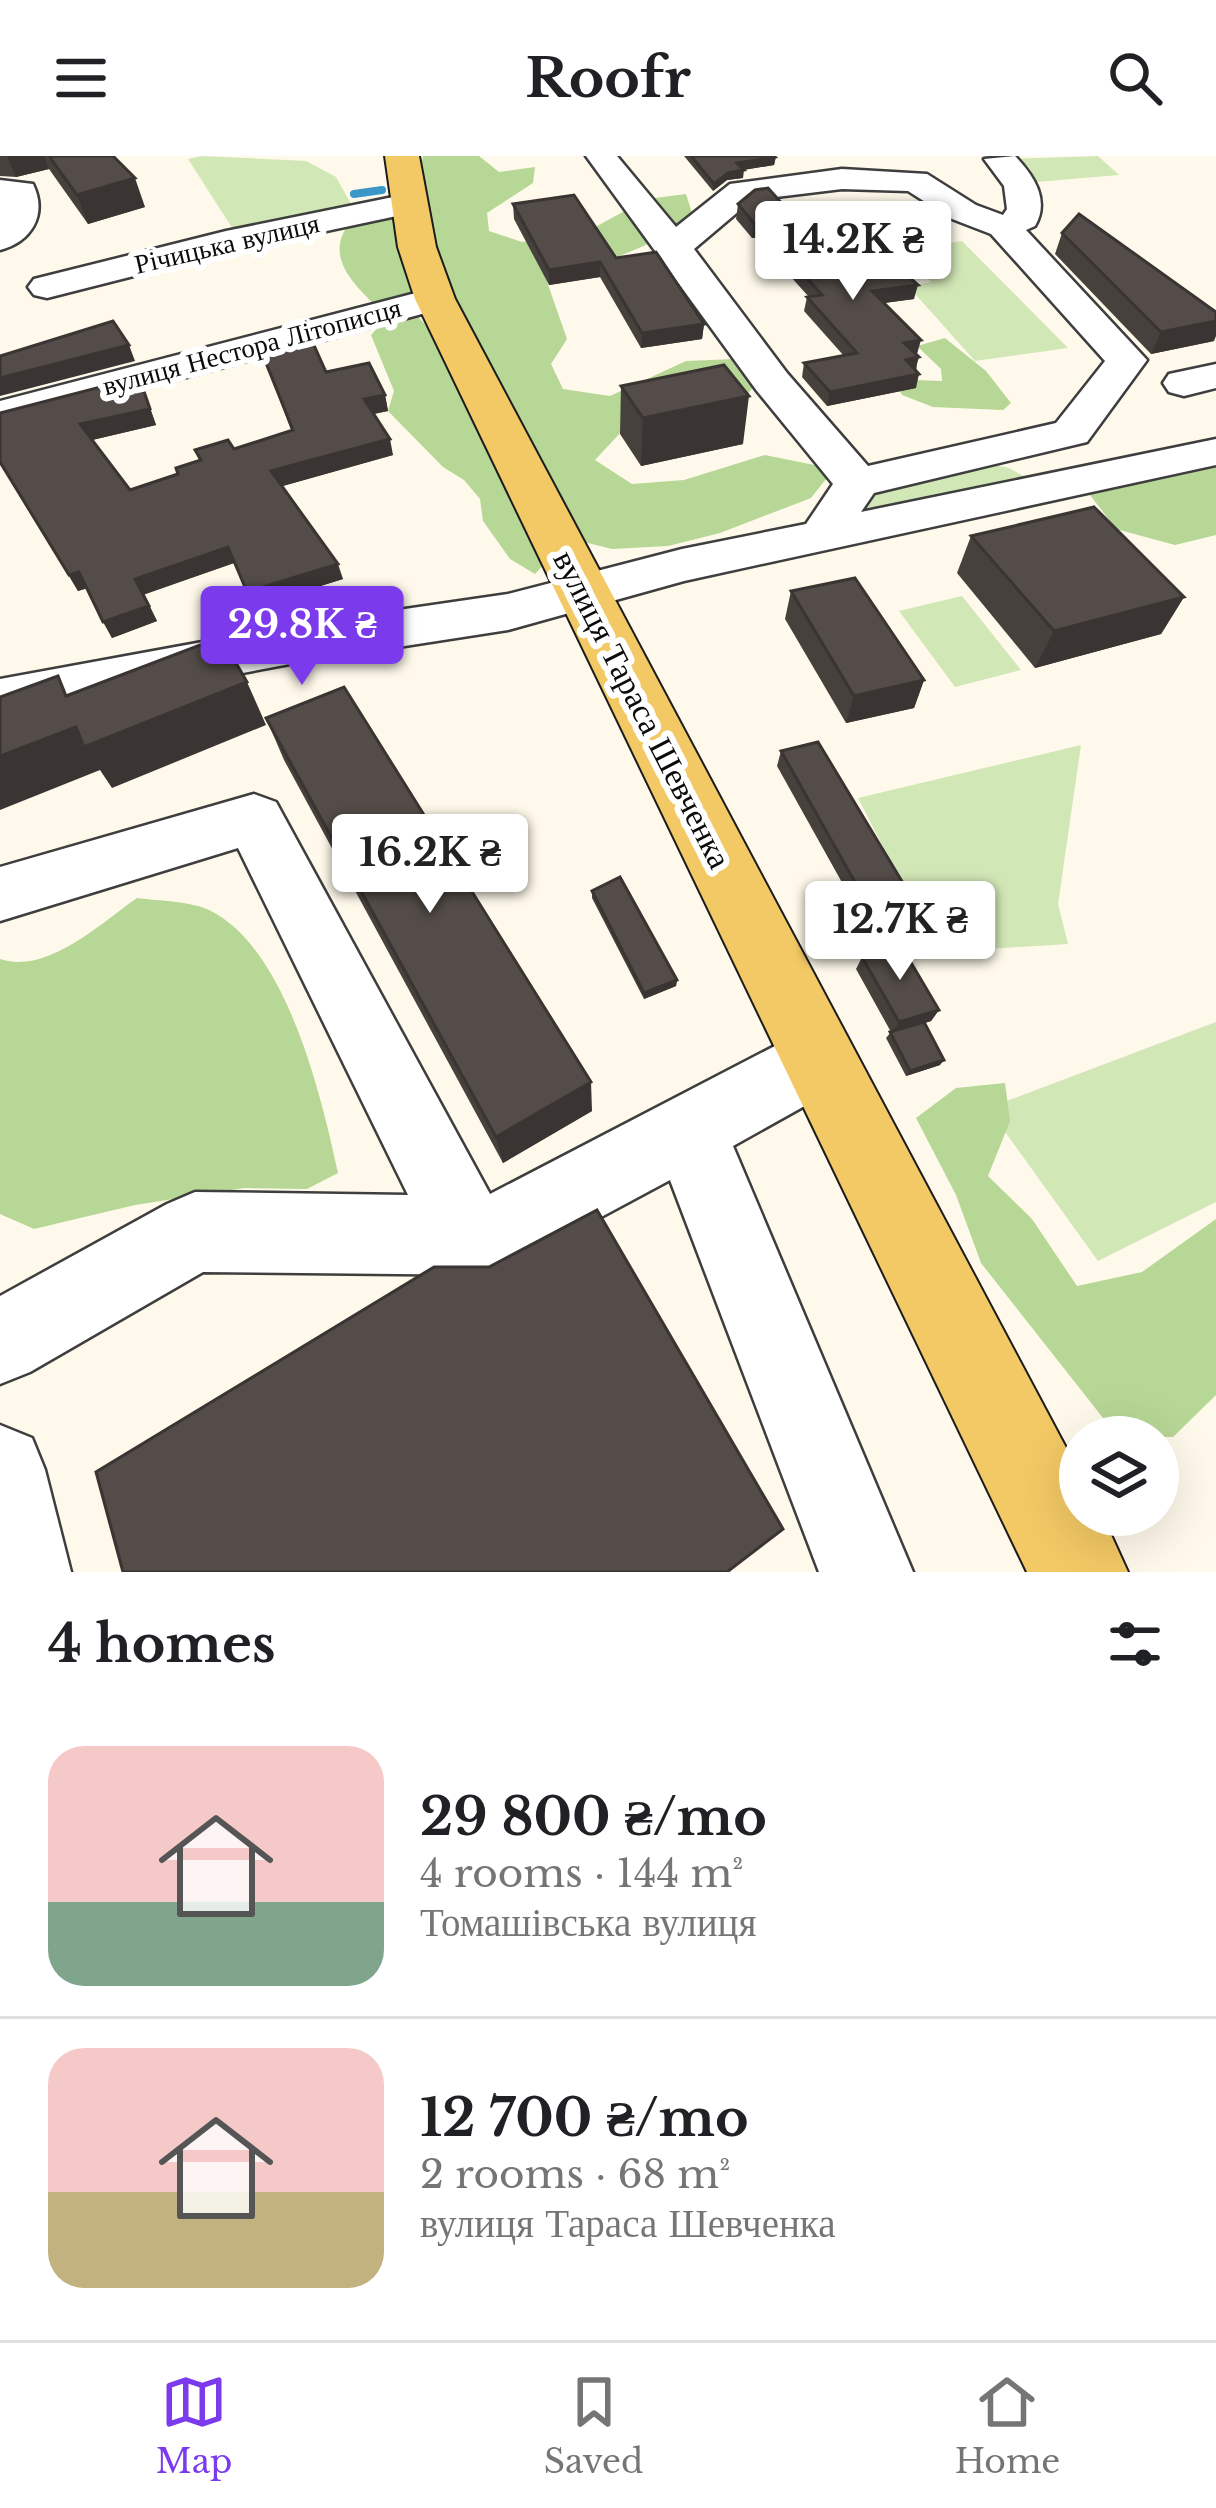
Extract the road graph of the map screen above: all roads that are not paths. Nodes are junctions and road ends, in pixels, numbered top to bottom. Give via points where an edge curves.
1 (402, 156) edge
2 (601, 157) edge
3 (1000, 159) dead end
4 (0, 190) edge
5 (408, 204) junction
6 (1013, 223) junction
7 (0, 239) edge
8 (674, 247) junction
9 (47, 287) dead end
10 (435, 299) junction
11 (0, 414) edge
12 (992, 452) junction
13 (1216, 452) edge
14 (857, 483) junction
15 (1056, 487) junction
16 (822, 536) junction
17 (583, 591) junction
18 (0, 699) edge
19 (0, 894) edge
20 (819, 1060) junction
21 (688, 1131) junction
22 (470, 1236) junction
23 (0, 1342) edge
24 (0, 1470) edge
25 (24, 1572) edge
26 (866, 1572) edge
27 (1079, 1572) edge

1 - 5 main road, вулиця Тараса Шевченка
2 - 8 street
3 - 6 street via 1026,195
4 - 7 street via 21,191 17,230
5 - 9 street, Річицька вулиця
5 - 10 main road, вулиця Тараса Шевченка
6 - 8 street via 964,212 915,181 842,179 742,191
6 - 12 street via 1127,360 1071,433
8 - 14 street
10 - 11 street, вулиця Нестора Літописця
10 - 17 main road, вулиця Тараса Шевченка
12 - 14 street
12 - 15 street
13 - 15 street
14 - 16 street
15 - 16 street
16 - 17 street via 747,571
17 - 18 street via 508,612
17 - 20 main road, вулиця Тараса Шевченка
19 - 22 street via 254,819
20 - 21 street
20 - 27 main road, вулиця Тараса Шевченка
21 - 22 street via 493,1235
21 - 26 street
22 - 23 street via 195,1232
24 - 25 street

